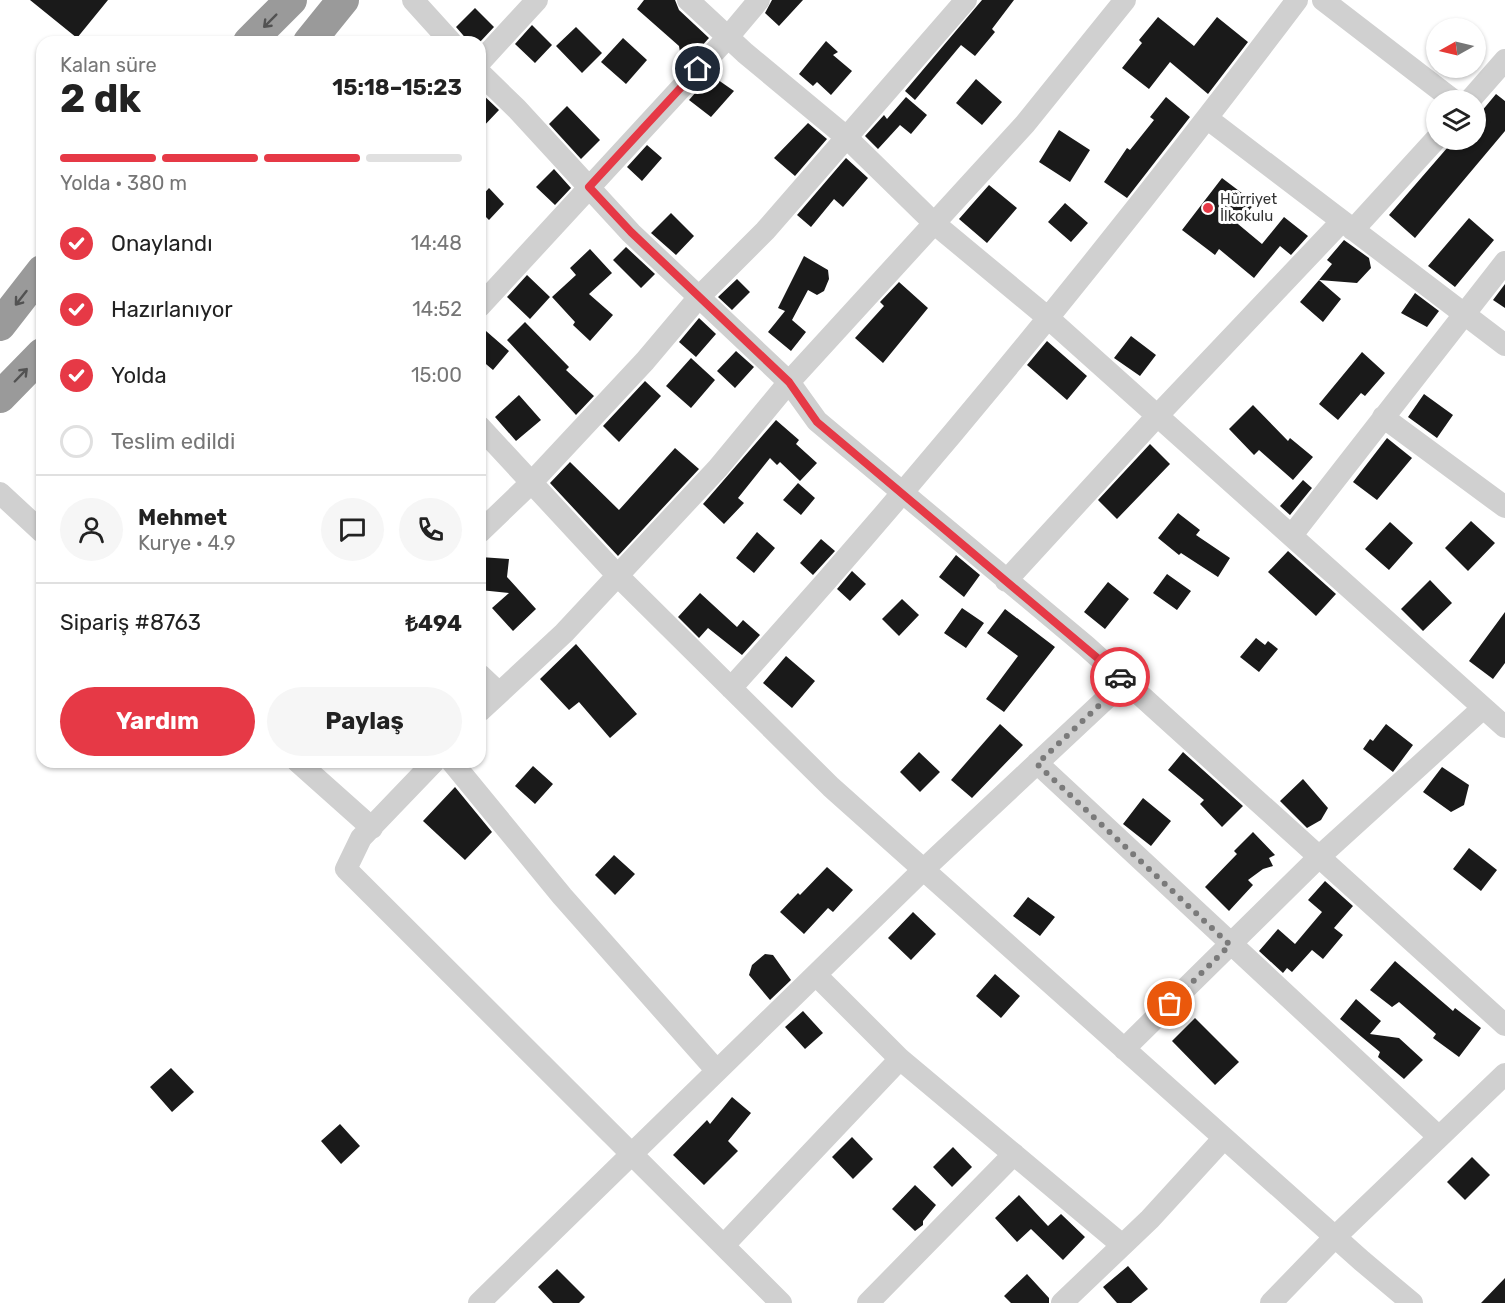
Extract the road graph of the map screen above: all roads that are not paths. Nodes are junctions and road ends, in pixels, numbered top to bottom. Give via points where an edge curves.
1 (291, 0) edge
2 (361, 0) edge
3 (413, 0) edge
4 (537, 0) edge
5 (688, 0) edge
6 (759, 0) edge
7 (966, 0) edge
8 (1125, 0) edge
9 (1298, 0) edge
10 (1323, 0) edge
11 (337, 6) edge
12 (255, 36) edge
13 (314, 36) edge
14 (446, 36) edge
15 (728, 37) junction
16 (486, 55) edge
17 (1505, 60) edge
18 (486, 79) edge
19 (1440, 90) edge
20 (1479, 90) edge
21 (1208, 119) junction
22 (845, 136) junction
23 (1426, 149) edge
24 (589, 187) junction
25 (934, 224) junction
26 (1348, 226) junction
27 (1505, 262) edge
28 (36, 279) edge
29 (699, 297) junction
30 (486, 299) edge
31 (1463, 314) junction
32 (1047, 317) junction
33 (0, 325) edge
34 (1505, 345) edge
35 (36, 360) edge
36 (789, 382) junction
37 (0, 397) edge
38 (1158, 415) junction
39 (1383, 417) junction
40 (486, 433) edge
41 (532, 482) junction
42 (0, 493) edge
43 (902, 494) junction
44 (1505, 507) edge
45 (36, 526) edge
46 (486, 526) edge
47 (1292, 535) junction
48 (619, 577) junction
49 (1006, 582) junction
50 (486, 681) edge
51 (1125, 681) junction
52 (731, 688) junction
53 (498, 692) junction
54 (486, 705) edge
55 (1497, 715) edge
56 (1037, 764) junction
57 (305, 768) edge
58 (428, 768) edge
59 (457, 768) edge
60 (372, 828) junction
61 (1320, 856) junction
62 (924, 869) junction
63 (1230, 945) junction
64 (816, 975) junction
65 (1505, 1025) edge
66 (1124, 1049) junction
67 (900, 1059) junction
68 (717, 1071) junction
69 (1505, 1074) edge
70 (1438, 1137) junction
71 (1224, 1138) junction
72 (633, 1153) junction
73 (1014, 1154) junction
74 (1335, 1237) junction
75 (724, 1245) junction
76 (1122, 1245) junction
77 (479, 1303) edge
78 (781, 1303) edge
79 (868, 1303) edge
80 (1062, 1303) edge
81 (1271, 1303) edge
82 (1412, 1303) edge

1 -> 12 highway
2 - 11 street
3 - 14 street
4 - 16 street
5 - 15 street
6 - 15 street
7 - 22 street
8 - 25 street via 1025,124
9 - 21 street
10 - 19 street
11 - 13 highway
15 - 22 street
15 - 24 street
17 - 20 street
18 - 24 street
21 - 26 street
21 - 32 street
22 - 25 street
22 - 29 street via 765,231
23 - 26 street
24 - 29 street
24 - 30 street
25 - 32 street
25 - 36 street
26 - 31 street
26 - 38 street
27 - 31 street
28 -> 33 highway
29 - 36 street
29 - 41 street
31 - 34 street
31 - 39 street
32 - 38 street
32 - 43 street
37 -> 35 highway
36 - 43 street via 817,422
36 - 48 street
38 - 47 street
38 - 49 street
39 - 44 street
39 - 47 street
40 - 41 street
41 - 46 street
41 - 48 street
42 - 45 street
43 - 49 street
43 - 52 street
47 - 55 street
48 - 52 street
48 - 53 street
49 - 51 street
50 - 53 street
51 - 56 street
51 - 61 street
52 - 62 street via 831,786
53 - 54 street
55 - 61 street
56 - 62 street
56 - 63 street
57 - 60 street
58 - 60 street
59 - 68 street via 562,896
60 - 72 street via 361,838 346,869
61 - 63 street
61 - 65 street
62 - 64 street
62 - 66 street
63 - 66 street
63 - 70 street
64 - 67 street
64 - 68 street
66 - 71 street
67 - 73 street
67 - 75 street
68 - 72 street
69 - 70 street
70 - 74 street
71 - 74 street
71 - 76 street
72 - 75 street
72 - 77 street
73 - 76 street
73 - 79 street
74 - 81 street
74 - 82 street
75 - 78 street
76 - 80 street

